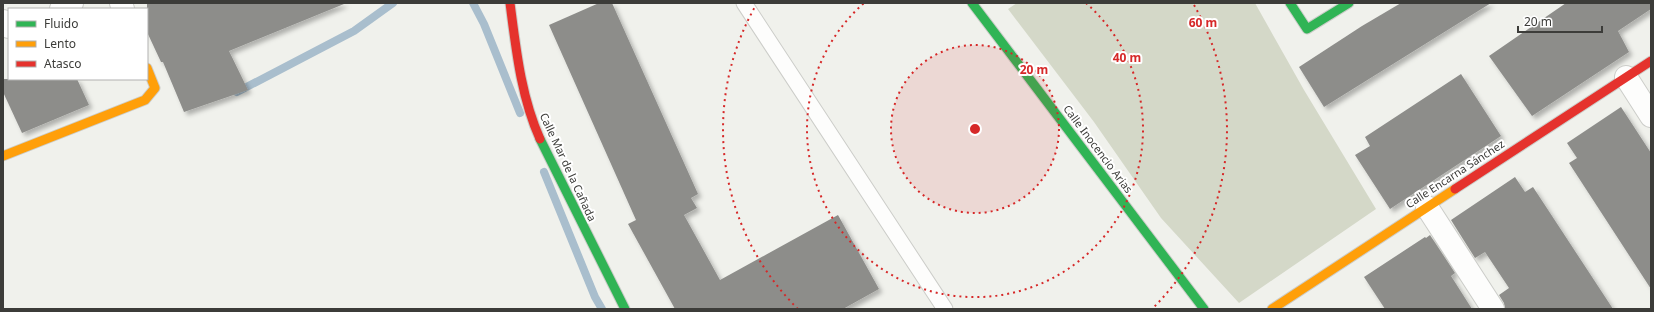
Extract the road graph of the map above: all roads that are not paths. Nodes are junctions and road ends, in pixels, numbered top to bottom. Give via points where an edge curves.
1 (72, 3) edge
2 (510, 3) edge
3 (744, 3) edge
4 (972, 3) edge
5 (1290, 3) edge
6 (1349, 3) edge
7 (63, 8) edge
8 (1651, 61) edge
9 (148, 70) edge
10 (1626, 78) junction
11 (1651, 116) edge
12 (3, 156) edge
13 (1427, 207) junction
14 (624, 309) edge
15 (944, 309) edge
16 (1204, 309) edge
17 (1272, 309) edge
18 (1493, 309) edge

1 - 7 street
2 - 14 street, Calle Mar de la Cañada via 518,62 531,118
3 - 15 lane
4 - 16 street, Calle Inocencio Arias
5 - 6 street via 1307,29
8 - 10 street, Calle Encarna Sánchez
9 - 12 street via 155,88 145,100
10 - 11 street
10 - 13 street, Calle Encarna Sánchez
13 - 17 street, Calle Encarna Sánchez
13 - 18 street

